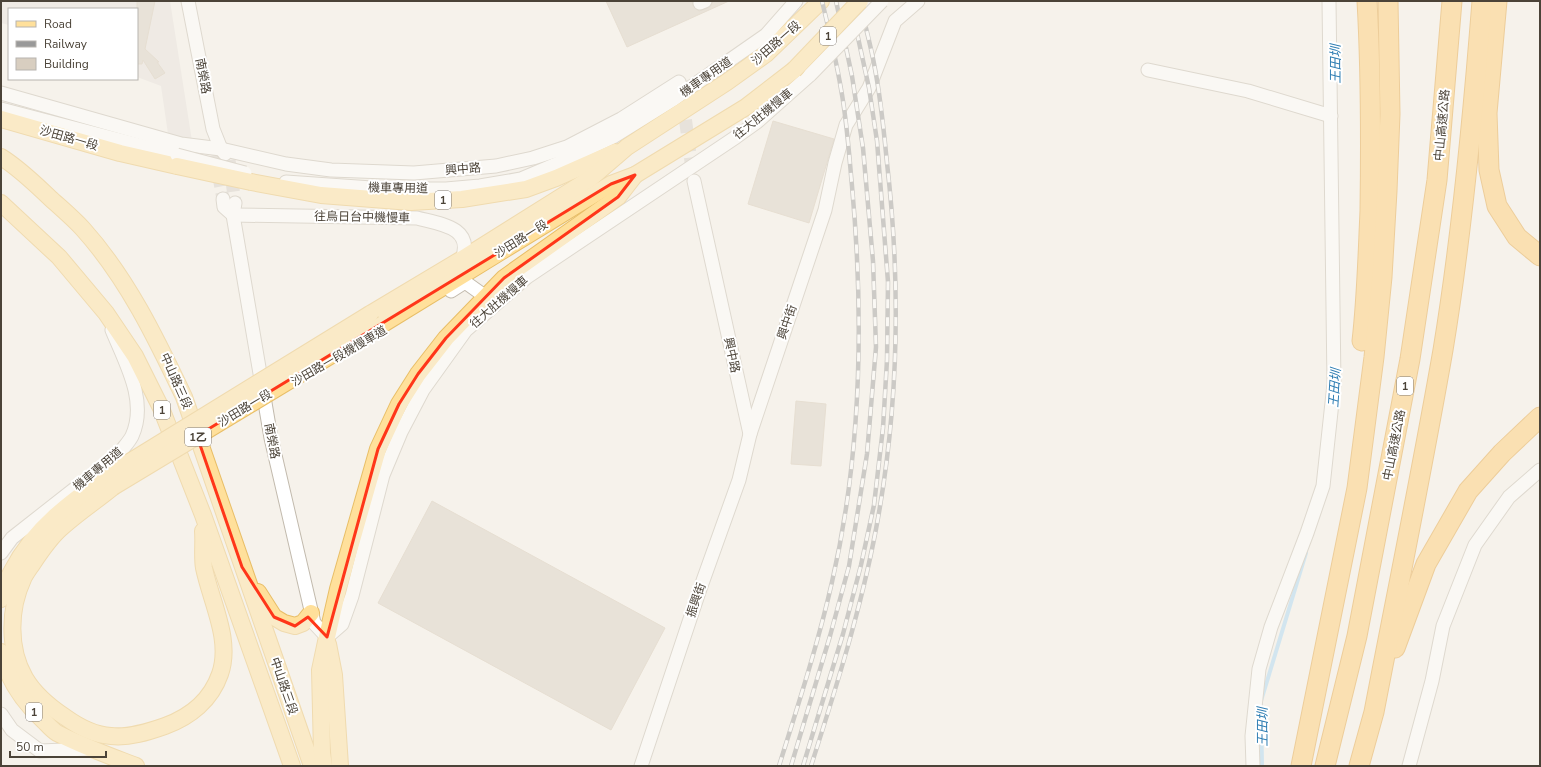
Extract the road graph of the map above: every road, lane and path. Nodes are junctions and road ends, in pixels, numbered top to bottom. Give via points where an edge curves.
1 (188, 1) edge
2 (796, 1) edge
3 (821, 1) edge
4 (860, 1) edge
5 (882, 1) edge
6 (918, 1) edge
7 (1330, 1) edge
8 (1367, 1) edge
9 (1388, 1) edge
10 (1452, 1) edge
11 (1482, 1) edge
12 (1497, 1) edge
13 (1148, 70) dead end
14 (682, 90) dead end
15 (1, 93) edge
16 (1, 109) edge
17 (1331, 116) junction
18 (1, 119) edge
19 (627, 147) junction
20 (222, 155) junction
21 (1, 157) edge
22 (177, 161) junction
23 (636, 175) junction
24 (248, 178) junction
25 (694, 181) tunnel mouth
26 (1, 203) edge
27 (230, 206) joint
28 (1540, 256) edge
29 (462, 259) junction
30 (492, 300) junction
31 (106, 313) junction
32 (384, 327) junction
33 (1540, 417) edge
34 (750, 434) junction
35 (1540, 470) edge
36 (113, 484) junction
37 (203, 515) junction
38 (1, 553) edge
39 (242, 567) junction
40 (1, 599) edge
41 (1335, 600) junction
42 (311, 613) junction
43 (327, 637) junction
44 (1, 652) edge
45 (1374, 712) junction
46 (1, 714) edge
47 (91, 749) junction
48 (136, 766) edge
49 (292, 766) edge
50 (312, 766) edge
51 (324, 766) edge
52 (340, 766) edge
53 (640, 766) edge
54 (1253, 766) edge
55 (1301, 766) edge
56 (1325, 766) edge
57 (1359, 766) edge
58 (1409, 766) edge

1 - 20 street, 南榮路 via 213,129
2 - 24 street, 機車專用道 via 766,35 674,99 613,137 521,179 446,189 386,189
3 - 19 main road, 沙田路一段 / 1 via 766,54
4 - 23 main road, 沙田路一段 / 1, bridge via 794,70 746,106
5 - 30 street, 往大肚機慢車, bridge via 810,75 746,129
6 - 34 street, 興中街 via 894,20 869,88 846,125 825,210
7 - 17 street
8 - 41 highway via 1371,71 1368,267
9 - 41 highway via 1390,114 1382,277 1357,488
10 - 56 highway, 中山高速公路 / 1 via 1437,180 1410,359 1357,636
11 - 45 highway via 1464,196 1443,349
12 - 28 highway via 1487,113 1489,170 1497,206 1517,237
13 - 17 street via 1248,92
14 - 20 street, 興中路 via 679,82 622,119 567,147 496,166 414,173 331,170
15 - 20 street
16 - 22 street
17 - 54 street via 1334,384 1323,486 1271,627 1259,669 1252,736
18 - 22 main road, 沙田路一段 / 1 via 120,153
19 - 24 main road, 沙田路一段 / 1 via 526,189 462,199 411,202 321,195
19 - 29 main road, 沙田路一段 / 1 via 591,178
21 - 39 main road, 中山路三段 / 1乙 via 34,183 82,228 140,308 184,397
22 - 24 main road, 沙田路一段 / 1, bridge
23 - 30 main road via 618,197 504,278
23 - 32 main road, 沙田路一段 / 1 via 611,184
25 - 34 street, 興中路
26 - 31 main road, 中山路三段 / 1 via 59,257
27 - 29 street, 往烏日台中機慢車 via 417,218 440,224 459,233 465,243
27 - 42 street, 南榮路 via 271,438
29 - 36 main road, 沙田路一段 / 1, bridge via 370,314
30 - 32 street, 沙田路一段機慢車道 via 465,282
30 - 43 main road via 446,338 399,404 378,449
31 - 37 main road, 中山路三段 / 1 via 135,356 161,408
31 - 38 street, 機車專用道 via 136,390 138,411 132,436 119,454 12,538
32 - 36 main road, 沙田路一段 / 1, bridge
33 - 45 highway via 1502,453 1468,491 1448,524 1426,564
34 - 53 street, 振興街 via 739,480
35 - 58 street via 1509,497 1475,545 1443,626 1432,681
36 - 37 main road, 沙田路一段 / 1 via 60,529 43,548 23,578 15,602 12,624 16,653 25,678 53,709 88,731 110,736 156,730 180,721 198,708 210,694 220,675 225,655 220,624 204,567
36 - 40 main road, 沙田路一段 / 1 via 59,512 41,529 18,558
37 - 49 main road, 中山路三段
39 - 42 main road via 274,617 295,626 303,623
39 - 50 main road, 中山路三段 / 1乙
41 - 55 highway
42 - 43 street, 南榮路 via 314,623
43 - 51 main road via 320,670
43 - 52 main road via 334,675
44 - 47 main road, 1 via 5,667 23,700 56,732
45 - 57 highway
46 - 47 street via 12,730 40,751
47 - 48 main road, 1

